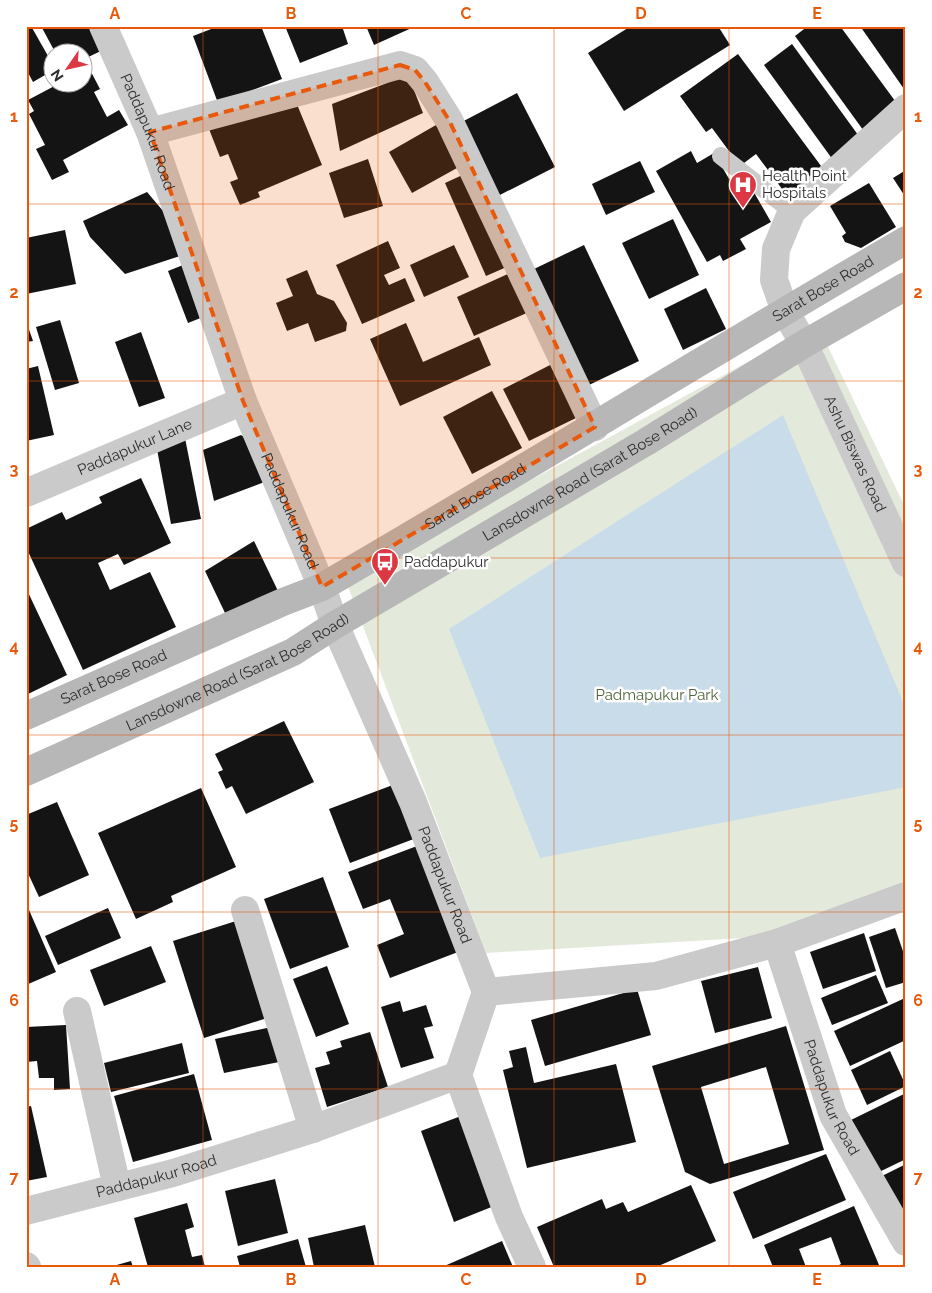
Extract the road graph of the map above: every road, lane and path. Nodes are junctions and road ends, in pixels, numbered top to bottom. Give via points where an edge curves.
1 (103, 26) edge
2 (906, 108) edge
3 (150, 132) junction
4 (721, 156) dead end
5 (792, 211) junction
6 (906, 240) edge
7 (906, 286) edge
8 (785, 311) junction
9 (804, 344) junction
10 (243, 402) junction
11 (595, 427) junction
12 (26, 494) edge
13 (906, 563) edge
14 (322, 587) junction
15 (335, 625) junction
16 (26, 716) edge
17 (26, 772) edge
18 (906, 896) edge
19 (245, 910) dead end
20 (777, 943) junction
21 (486, 992) junction
22 (77, 1011) dead end
23 (458, 1076) junction
24 (313, 1129) junction
25 (117, 1187) junction
26 (26, 1211) edge
27 (906, 1242) edge
28 (532, 1267) edge

1 - 3 street, Paddapukur Road
2 - 5 street
3 - 10 street, Paddapukur Road
3 - 11 street via 400,65 415,70 448,120
4 - 5 lane
5 - 8 street, Ashu Biswas Road via 776,249 774,280
6 - 8 main road, Sarat Bose Road
7 - 9 main road, Lansdowne Road (Sarat Bose Road)
8 - 9 street, Ashu Biswas Road
8 - 11 main road, Sarat Bose Road
9 - 13 street, Ashu Biswas Road
9 - 15 main road, Lansdowne Road (Sarat Bose Road) via 646,442
10 - 12 street, Paddapukur Lane
10 - 14 street, Paddapukur Road
11 - 14 main road, Sarat Bose Road
14 - 15 street, Paddapukur Road
14 - 16 main road, Sarat Bose Road
15 - 17 main road, Lansdowne Road (Sarat Bose Road) via 293,652
15 - 21 street, Paddapukur Road via 413,802
18 - 20 street
19 - 24 street
20 - 21 street via 656,976
20 - 27 street, Paddapukur Road via 833,1115
21 - 23 street
22 - 25 street
23 - 24 street, Paddapukur Road
23 - 28 street via 509,1218
24 - 25 street, Paddapukur Road
25 - 26 street, Paddapukur Road

